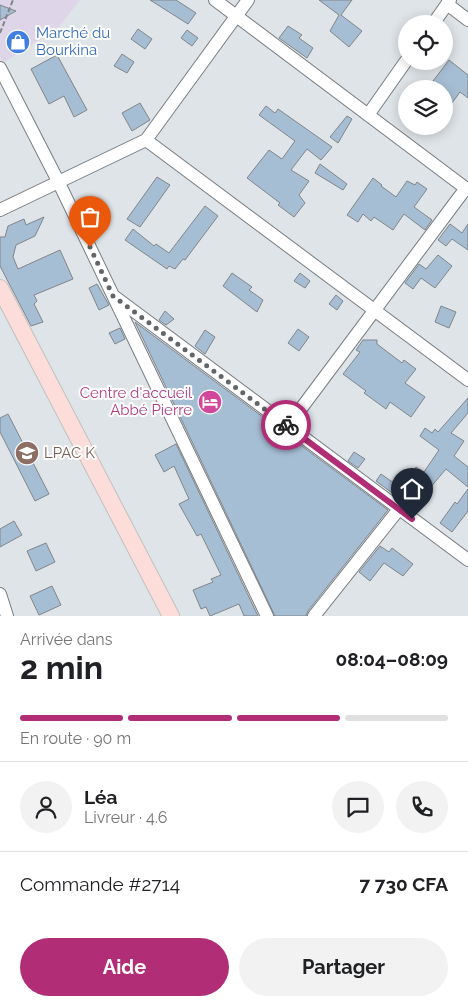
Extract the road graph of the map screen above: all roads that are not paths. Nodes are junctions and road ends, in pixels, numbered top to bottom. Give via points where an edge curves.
1 (215, 0) edge
2 (248, 0) edge
3 (449, 2) edge
4 (440, 15) edge
5 (236, 16) junction
6 (468, 20) edge
7 (0, 68) edge
8 (400, 70) edge
9 (368, 115) junction
10 (146, 140) junction
11 (58, 181) junction
12 (467, 189) edge
13 (0, 210) edge
14 (0, 288) edge
15 (113, 296) junction
16 (374, 310) junction
17 (468, 380) edge
18 (288, 426) junction
19 (398, 509) junction
20 (468, 560) edge
21 (0, 594) edge
22 (8, 616) edge
23 (171, 616) edge
24 (267, 616) edge
25 (314, 616) edge

1 - 5 street
2 - 5 street
3 - 4 street
3 - 6 street
5 - 9 street
5 - 10 street
7 - 11 street
8 - 9 street
9 - 12 street
10 - 11 street
10 - 16 street
11 - 13 street
11 - 15 street
12 - 16 street
14 - 23 main road
15 - 18 street
15 - 24 street
16 - 17 street
16 - 18 street
18 - 19 street
19 - 20 street
19 - 25 street
21 - 22 street

